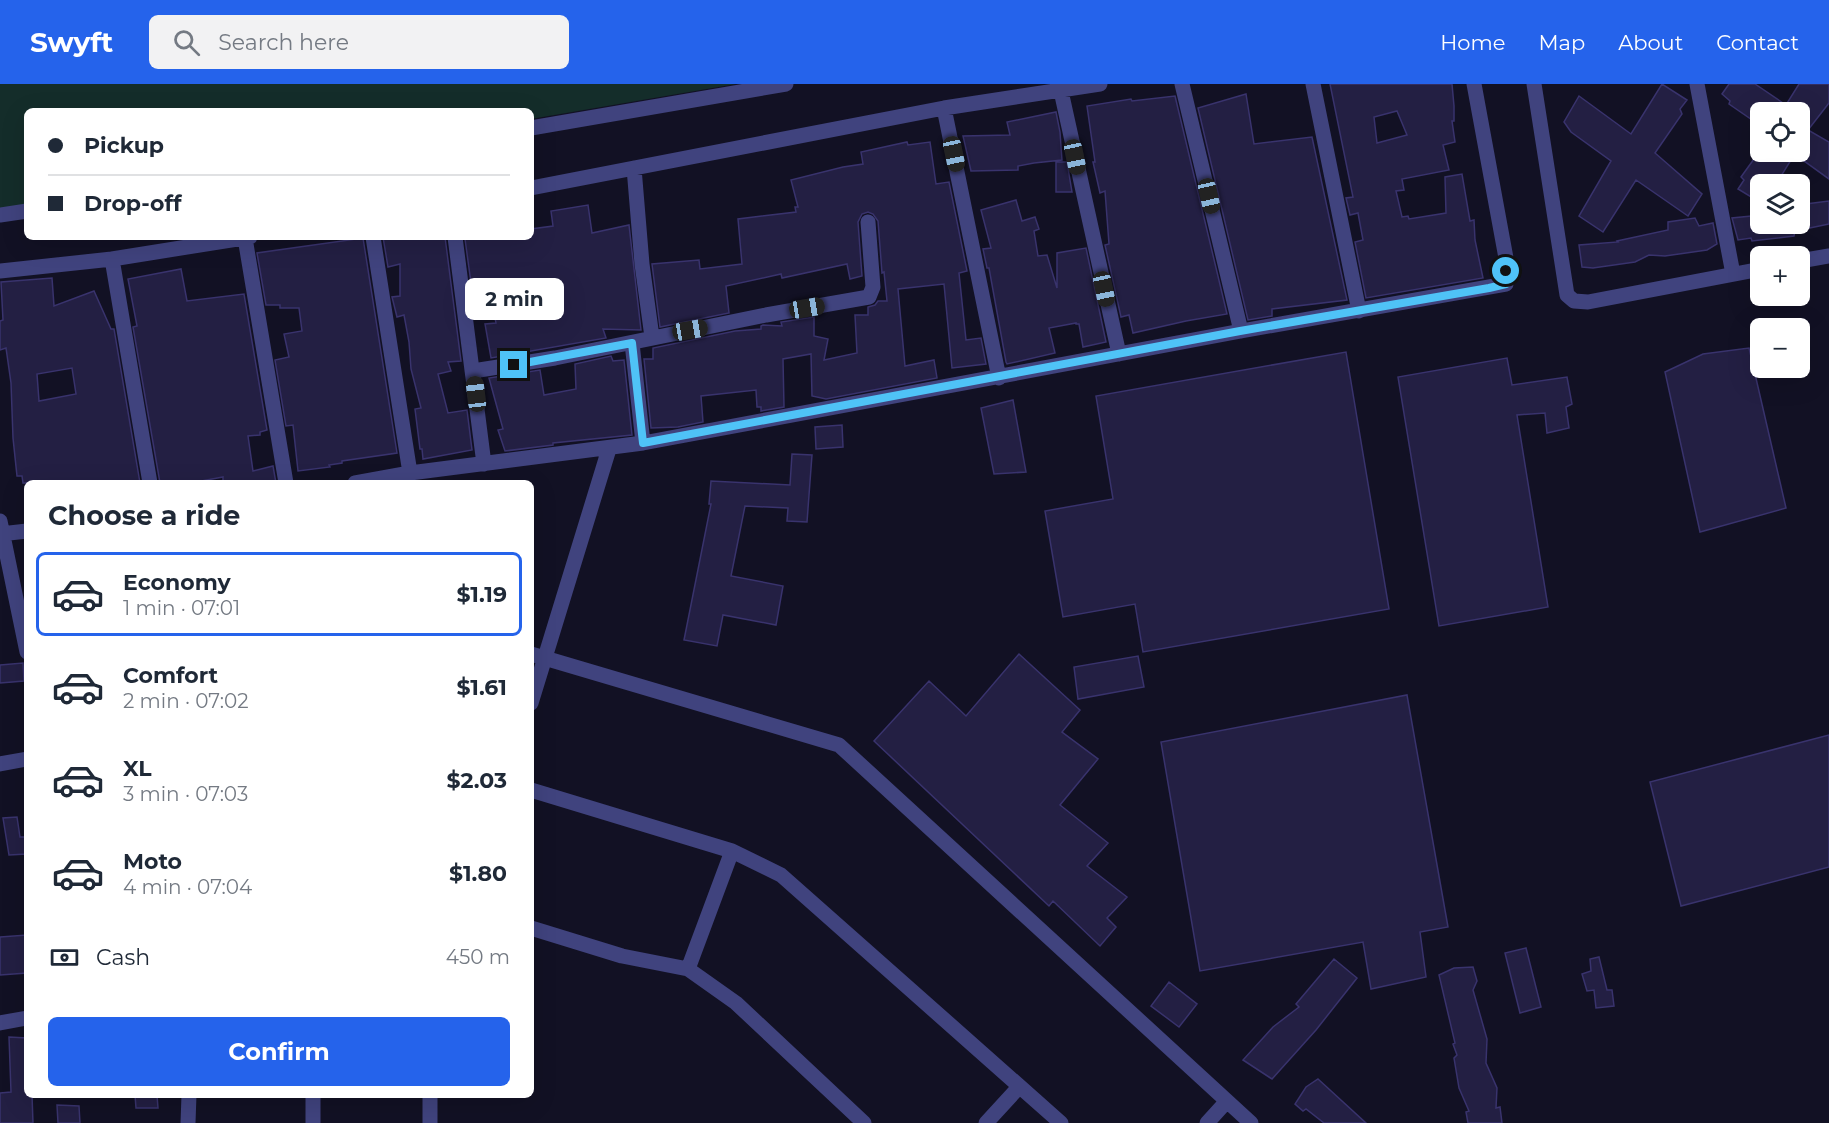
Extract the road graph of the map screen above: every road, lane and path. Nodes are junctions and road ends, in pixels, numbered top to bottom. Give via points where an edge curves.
1 (786, 84) edge
2 (1100, 84) edge
3 (1182, 84) edge
4 (1313, 84) edge
5 (1474, 84) edge
6 (1534, 84) edge
7 (1696, 84) edge
8 (1061, 91) junction
9 (944, 108) junction
10 (534, 127) edge
11 (634, 168) junction
12 (534, 187) edge
13 (24, 211) edge
14 (0, 215) edge
15 (868, 222) dead end
16 (229, 240) edge
17 (247, 240) edge
18 (373, 240) edge
19 (455, 240) edge
20 (1829, 256) edge
21 (112, 259) junction
22 (1810, 259) edge
23 (1750, 271) edge
24 (0, 272) edge
25 (1733, 274) junction
26 (1359, 311) junction
27 (1240, 331) junction
28 (652, 337) junction
29 (632, 343) junction
30 (1119, 354) junction
31 (473, 371) junction
32 (999, 378) junction
33 (643, 443) junction
34 (609, 449) junction
35 (484, 464) junction
36 (410, 473) junction
37 (149, 480) edge
38 (286, 480) edge
39 (372, 480) edge
40 (1, 530) edge
41 (24, 531) edge
42 (24, 637) edge
43 (534, 655) edge
44 (546, 658) junction
45 (534, 694) edge
46 (24, 760) edge
47 (0, 764) edge
48 (534, 791) edge
49 (732, 851) junction
50 (534, 929) edge
51 (688, 969) junction
52 (24, 1019) edge
53 (0, 1023) edge
54 (1019, 1088) junction
55 (189, 1098) edge
56 (313, 1098) edge
57 (430, 1098) edge
58 (1227, 1101) junction
59 (188, 1123) edge
60 (313, 1123) edge
61 (430, 1123) edge
62 (864, 1123) edge
63 (986, 1123) edge
64 (1061, 1123) edge
65 (1207, 1123) edge
66 (1251, 1123) edge

1 - 10 street
2 - 8 street
3 - 27 street
4 - 26 street
5 - 26 street via 1506,258 1506,284
6 - 25 street via 1567,295 1574,301 1588,302
7 - 25 street
8 - 9 street
8 - 30 street
9 - 11 street
9 - 32 street
11 - 12 street
11 - 28 street
13 - 14 street
15 - 28 street via 873,286 869,297
16 - 21 street
17 - 38 street
18 - 36 street
19 - 31 street
20 - 22 street
21 - 24 street
21 - 37 street
23 - 25 street
26 - 27 street
27 - 30 street
28 - 29 street
29 - 31 street
29 - 33 street
30 - 32 street
31 - 35 street
32 - 33 street
33 - 34 street
34 - 35 street
34 - 44 street
35 - 36 street
36 - 39 street
40 - 41 street
40 - 42 street
43 - 44 street
44 - 45 street
44 - 58 street via 839,745
46 - 47 street
48 - 49 street
49 - 51 street
49 - 54 street via 781,875
50 - 51 street via 622,956
51 - 62 street via 736,1003
52 - 53 street
54 - 63 street
54 - 64 street
55 - 59 street
56 - 60 street
57 - 61 street
58 - 65 street
58 - 66 street

